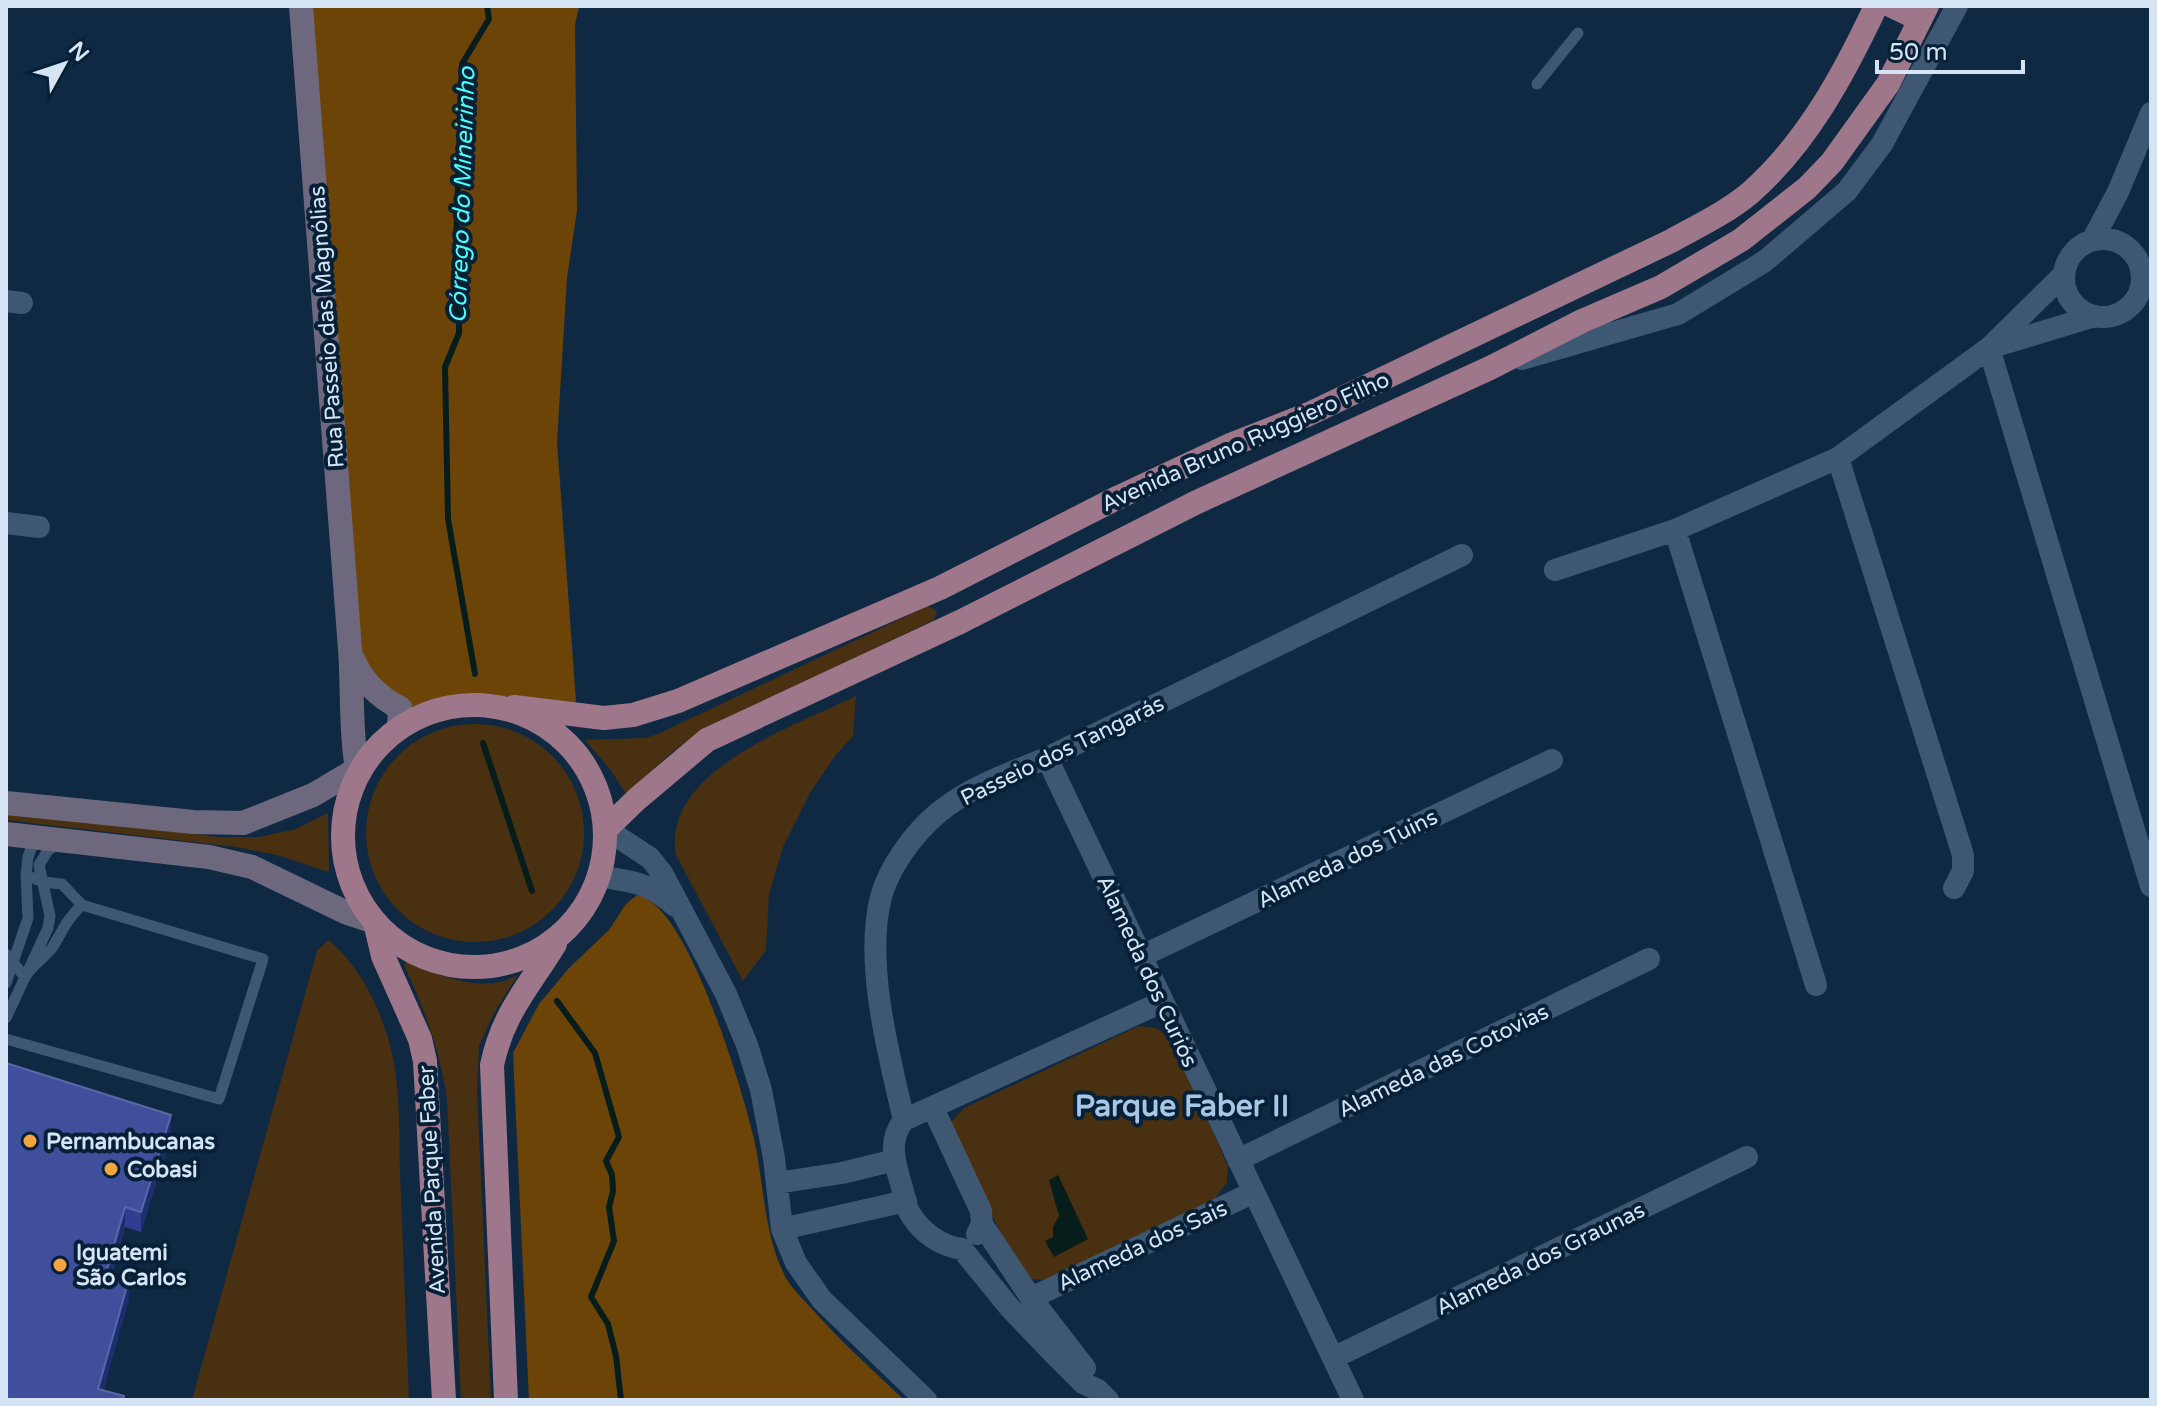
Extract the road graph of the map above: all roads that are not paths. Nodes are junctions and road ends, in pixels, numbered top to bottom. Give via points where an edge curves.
1 (301, 6) edge
2 (1876, 6) edge
3 (1892, 6) edge
4 (1957, 6) edge
5 (1923, 13) edge
6 (1578, 33) dead end
7 (1537, 84) dead end
8 (2151, 113) edge
9 (2093, 239) junction
10 (2144, 258) edge
11 (2063, 275) junction
12 (2151, 313) edge
13 (2105, 316) junction
14 (1989, 348) junction
15 (1490, 368) junction
16 (1838, 458) junction
17 (6, 523) edge
18 (39, 527) dead end
19 (1675, 530) junction
20 (1462, 555) dead end
21 (1555, 570) dead end
22 (940, 588) junction
23 (960, 622) junction
24 (350, 649) junction
25 (514, 707) junction
26 (399, 728) junction
27 (1047, 758) junction
28 (1552, 760) dead end
29 (357, 769) junction
30 (6, 803) edge
31 (606, 829) junction
32 (6, 834) edge
33 (35, 837) junction
34 (61, 840) junction
35 (26, 875) junction
36 (599, 876) junction
37 (43, 882) junction
38 (2151, 886) edge
39 (1954, 888) dead end
40 (82, 905) junction
41 (684, 914) junction
42 (375, 922) junction
43 (560, 936) junction
44 (1142, 956) junction
45 (9, 958) edge
46 (1649, 959) dead end
47 (25, 977) junction
48 (6, 983) edge
49 (1816, 985) dead end
50 (1162, 1002) junction
51 (6, 1018) edge
52 (6, 1039) edge
53 (933, 1108) junction
54 (904, 1120) junction
55 (1747, 1157) dead end
56 (895, 1160) junction
57 (1238, 1160) junction
58 (777, 1183) junction
59 (1252, 1193) junction
60 (906, 1201) junction
61 (982, 1224) junction
62 (782, 1229) junction
63 (962, 1249) junction
64 (1031, 1298) junction
65 (1333, 1358) junction
66 (1103, 1395) edge
67 (444, 1400) edge
68 (506, 1400) edge
69 (926, 1400) edge
70 (1353, 1400) edge

1 - 24 street, Rua Passeio das Magnólias
2 - 22 main road, Avenida Bruno Ruggiero Filho via 1846,71 1807,129 1769,175 1721,214 1309,414 1119,497
3 - 5 main road
4 - 15 street, Avenida Bruno Ruggiero Filho via 1882,144 1847,191 1765,261 1678,314
5 - 15 main road, Avenida Bruno Ruggiero Filho via 1865,119 1832,162 1777,214 1661,287
6 - 7 lane
8 - 9 street
9 - 10 street via 2118,243
9 - 11 street via 2074,253
10 - 13 street via 2137,296 2130,306
11 - 13 street via 2075,306
11 - 14 street
12 - 13 street
13 - 14 street
14 - 16 street
14 - 38 street
15 - 23 main road, Avenida Bruno Ruggiero Filho via 1197,502
16 - 19 street
16 - 39 street via 1963,855 1963,871
17 - 18 street
19 - 21 street
19 - 49 street
20 - 27 street, Passeio dos Tangarás
22 - 23 main road
22 - 25 main road, Avenida Bruno Ruggiero Filho via 656,709 604,718
23 - 31 main road, Avenida Bruno Ruggiero Filho via 707,740
24 - 26 street, Rua Passeio das Magnólias via 368,685 400,708
24 - 29 street, Rua Passeio das Magnólias via 351,736
25 - 26 main road via 457,707
25 - 31 main road via 573,752 591,778
26 - 29 main road
27 - 44 street, Alameda dos Curiós
27 - 54 street, Passeio dos Tangarás via 989,782 938,813 902,853 881,896 877,975
28 - 44 street, Alameda dos Tuins
29 - 30 street via 313,795 243,823
29 - 42 main road via 345,814 344,854 355,892
31 - 36 main road
31 - 41 street via 650,858
32 - 33 street
33 - 34 street
33 - 35 lane
34 - 37 lane via 39,865
34 - 42 street via 252,867
35 - 37 lane
35 - 45 lane via 28,918
36 - 41 street via 652,887
36 - 43 main road via 584,909
37 - 40 lane via 62,884
37 - 47 lane via 48,928
40 - 47 lane
40 - 52 lane via 263,959 219,1099
41 - 58 street via 747,1045 761,1090
42 - 43 main road via 410,951 465,967 521,959
42 - 67 main road, Avenida Parque Faber via 425,1061
43 - 68 main road via 511,1009 492,1065
44 - 50 street, Alameda dos Curiós
45 - 47 lane
45 - 48 lane
46 - 57 street, Alameda das Cotovias
47 - 51 lane
50 - 53 street
50 - 57 street, Alameda dos Curiós
53 - 54 street
53 - 61 street, Passeio dos Tangarás via 981,1211
54 - 56 street, Passeio dos Tangarás via 893,1145
55 - 65 street, Alameda dos Graunas
56 - 58 street
56 - 60 street, Passeio dos Tangarás
57 - 59 street, Alameda dos Curiós
58 - 62 street
59 - 64 street, Alameda dos Sais
59 - 65 street, Alameda dos Curiós
60 - 62 street
60 - 63 street, Passeio dos Tangarás via 909,1214 932,1237
61 - 63 street
61 - 64 street, Passeio dos Tangarás
62 - 69 street via 805,1279 822,1300
63 - 66 street, Passeio dos Tangarás via 1043,1343 1083,1383
64 - 66 street, Passeio dos Tangarás
65 - 70 street, Alameda dos Curiós

